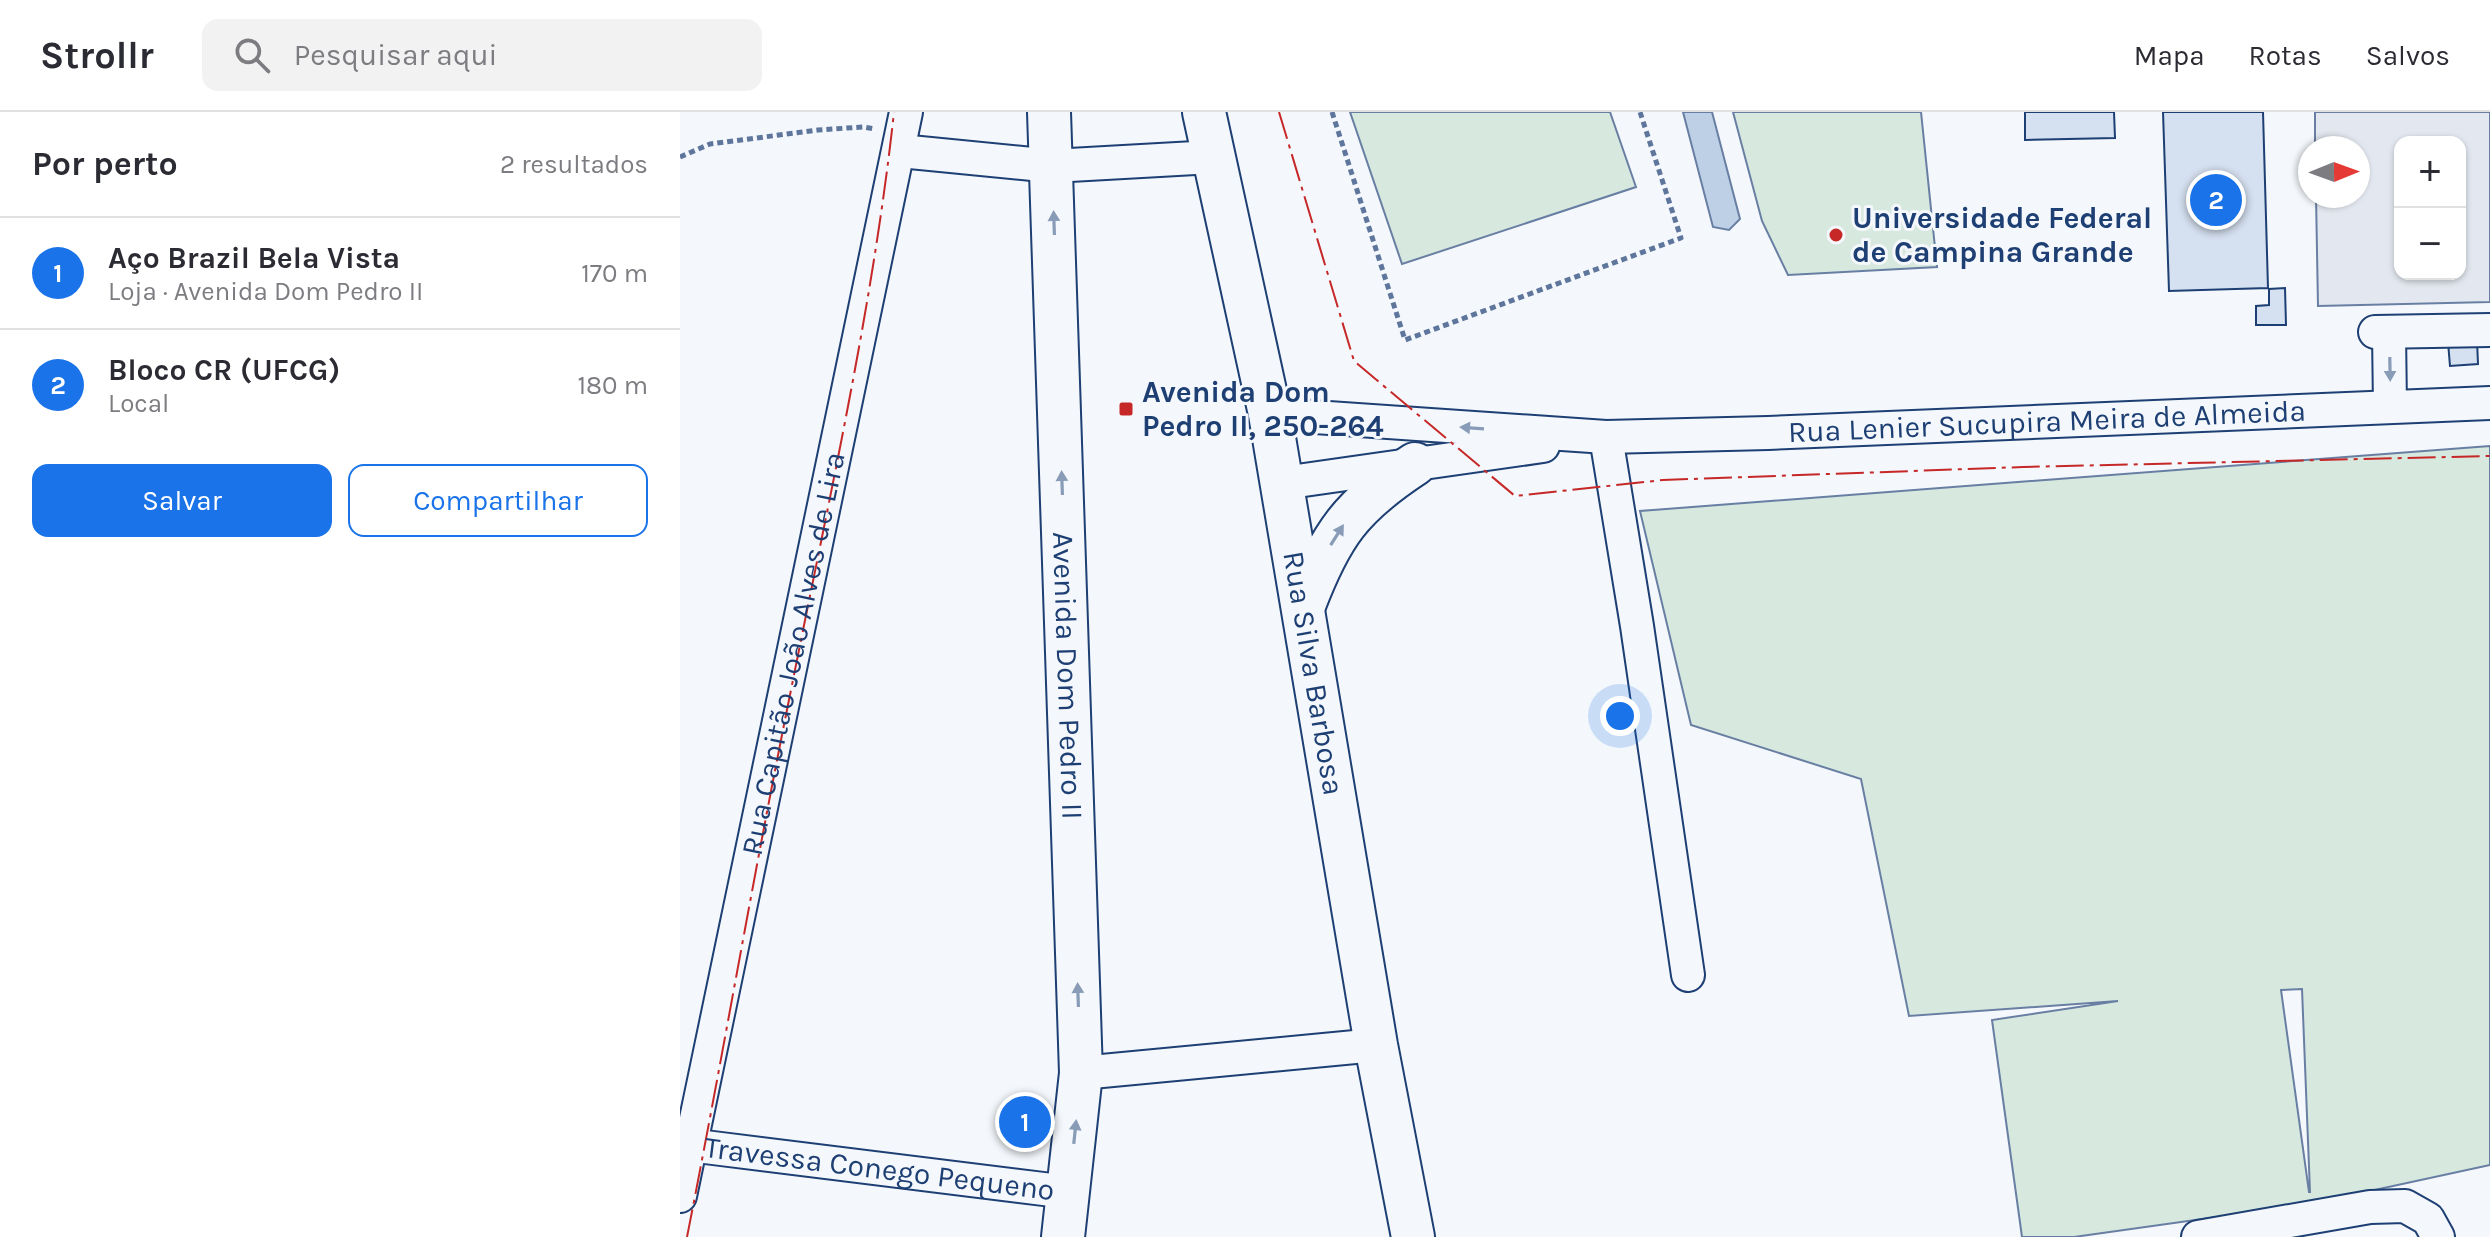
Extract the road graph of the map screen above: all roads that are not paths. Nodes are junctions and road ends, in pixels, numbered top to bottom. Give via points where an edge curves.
1 (906, 112) edge
2 (1049, 112) edge
3 (1204, 112) edge
4 (900, 151) junction
5 (1213, 157) junction
6 (1052, 166) junction
7 (2490, 330) edge
8 (2490, 403) edge
9 (2390, 407) junction
10 (1270, 414) junction
11 (1606, 437) junction
12 (1415, 464) junction
13 (1283, 483) junction
14 (1304, 605) junction
15 (1688, 975) dead end
16 (1376, 1045) junction
17 (1081, 1073) junction
18 (689, 1145) junction
19 (1068, 1192) junction
20 (680, 1196) edge
21 (1063, 1237) edge
22 (1413, 1237) edge
23 (2198, 1237) edge
24 (2438, 1237) edge

1 - 4 street, Rua Capitão João Alves de Lira
2 - 6 main road, Avenida Dom Pedro II
3 - 5 main road, Rua Silva Barbosa
4 - 6 street
4 - 18 street, Rua Capitão João Alves de Lira
5 - 6 street
5 - 10 main road, Rua Silva Barbosa
17 -> 6 main road, Avenida Dom Pedro II
7 -> 9 street via 2382,332
8 - 9 street, Rua Lenier Sucupira Meira de Almeida
9 - 11 street, Rua Lenier Sucupira Meira de Almeida
11 -> 10 street, Rua Lenier Sucupira Meira de Almeida
10 - 13 main road, Rua Silva Barbosa
11 - 12 street, Rua Lenier Sucupira Meira de Almeida
11 - 15 street
12 - 13 street, Rua Lenier Sucupira Meira de Almeida
14 -> 12 main road via 1320,562 1344,523 1377,490
13 - 14 main road, Rua Silva Barbosa
14 - 16 main road, Rua Silva Barbosa
16 - 17 street
16 - 22 main road, Rua Silva Barbosa
19 -> 17 main road, Avenida Dom Pedro II
18 - 19 street, Travessa Conego Pequeno
18 - 20 street, Rua Capitão João Alves de Lira
19 - 21 main road, Avenida Dom Pedro II
23 - 24 street via 2370,1207 2405,1206 2428,1219

